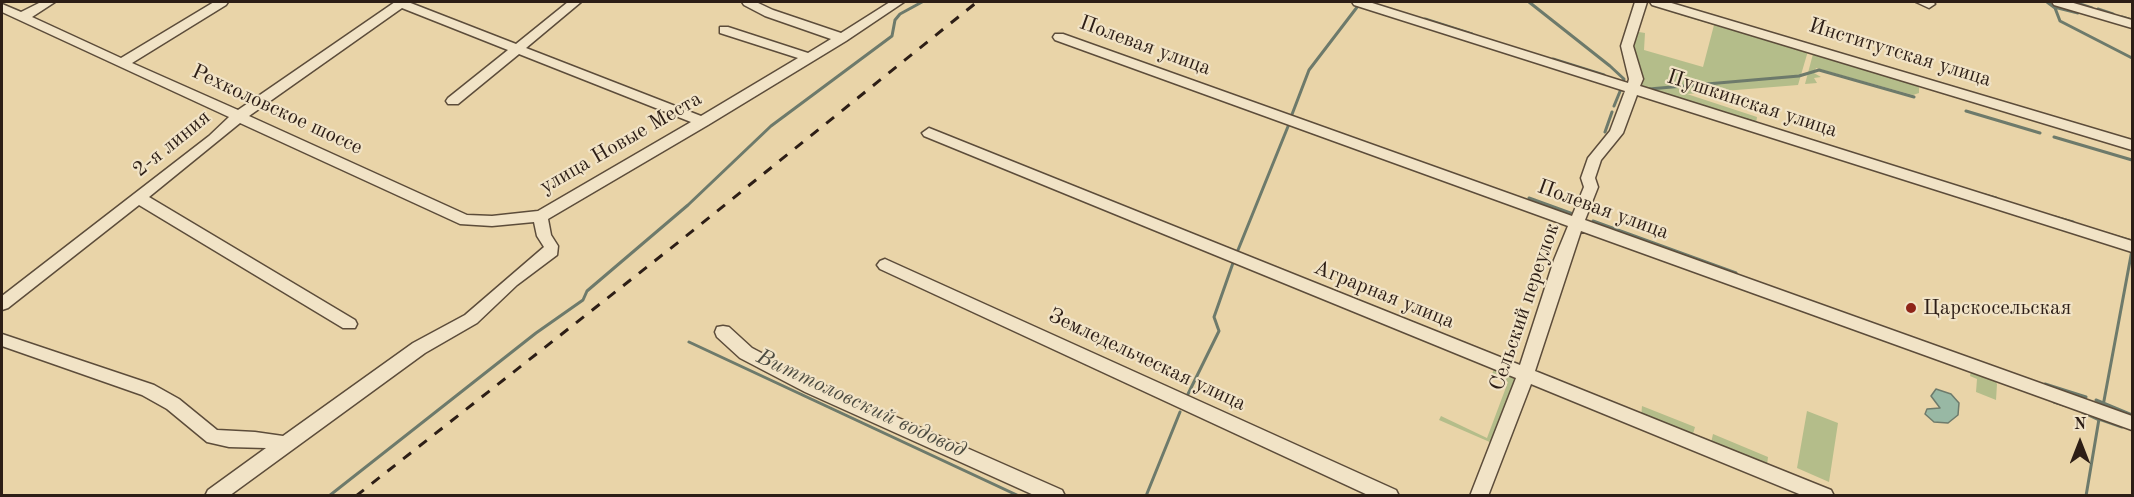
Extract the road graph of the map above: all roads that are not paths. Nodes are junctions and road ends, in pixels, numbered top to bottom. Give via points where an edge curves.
1 (49, 2) edge
2 (222, 2) edge
3 (401, 2) edge
4 (574, 2) edge
5 (748, 2) edge
6 (898, 2) edge
7 (1358, 2) edge
8 (1641, 2) edge
9 (1656, 2) edge
10 (2058, 2) edge
11 (2, 8) edge
12 (22, 17) junction
13 (2133, 24) edge
14 (724, 30) dead end
15 (1059, 37) dead end
16 (843, 38) junction
17 (517, 47) junction
18 (808, 57) junction
19 (122, 63) junction
20 (1634, 88) junction
21 (453, 101) dead end
22 (239, 116) junction
23 (703, 122) junction
24 (929, 133) dead end
25 (2133, 145) edge
26 (140, 197) junction
27 (540, 216) junction
28 (1577, 223) junction
29 (2133, 246) edge
30 (885, 265) dead end
31 (2, 304) edge
32 (349, 324) dead end
33 (723, 332) dead end
34 (2, 340) edge
35 (1526, 376) junction
36 (2133, 423) edge
37 (281, 444) junction
38 (214, 495) edge
39 (1056, 495) edge
40 (1390, 495) edge
41 (1479, 495) edge
42 (1825, 495) edge

1 - 12 street
2 - 19 street
3 - 17 street
3 - 22 street, 2-я линия
4 - 17 street
5 - 16 street
6 - 16 street, улица Новые Места
7 - 20 street, Пушкинская улица
8 - 20 street, Сельский переулок via 1627,46 1636,79
9 - 25 street, Институтская улица
10 - 13 street
11 - 12 street, Рехколовское шоссе
12 - 19 street, Рехколовское шоссе
14 - 18 street
15 - 28 street, Полевая улица
16 - 18 street, улица Новые Места
17 - 21 street
17 - 23 street
18 - 23 street, улица Новые Места
19 - 22 street, Рехколовское шоссе
20 - 28 street, Сельский переулок via 1616,133 1595,158 1588,178 1591,187
20 - 29 street, Пушкинская улица
22 - 26 street, 2-я линия
22 - 27 street, Рехколовское шоссе via 465,220
23 - 27 street, улица Новые Места
24 - 35 street, Аграрная улица
26 - 31 street, 2-я линия
26 - 32 street via 147,205
27 - 37 street, улица Новые Места via 552,251 471,319 419,348
28 - 35 street, Сельский переулок via 1538,329
28 - 36 street, Полевая улица
30 - 40 street, Земледельческая улица
33 - 39 street via 746,353 812,387
34 - 37 street via 148,390 173,404 213,436
35 - 41 street, Сельский переулок
35 - 42 street, Аграрная улица
37 - 38 street, улица Новые Места

